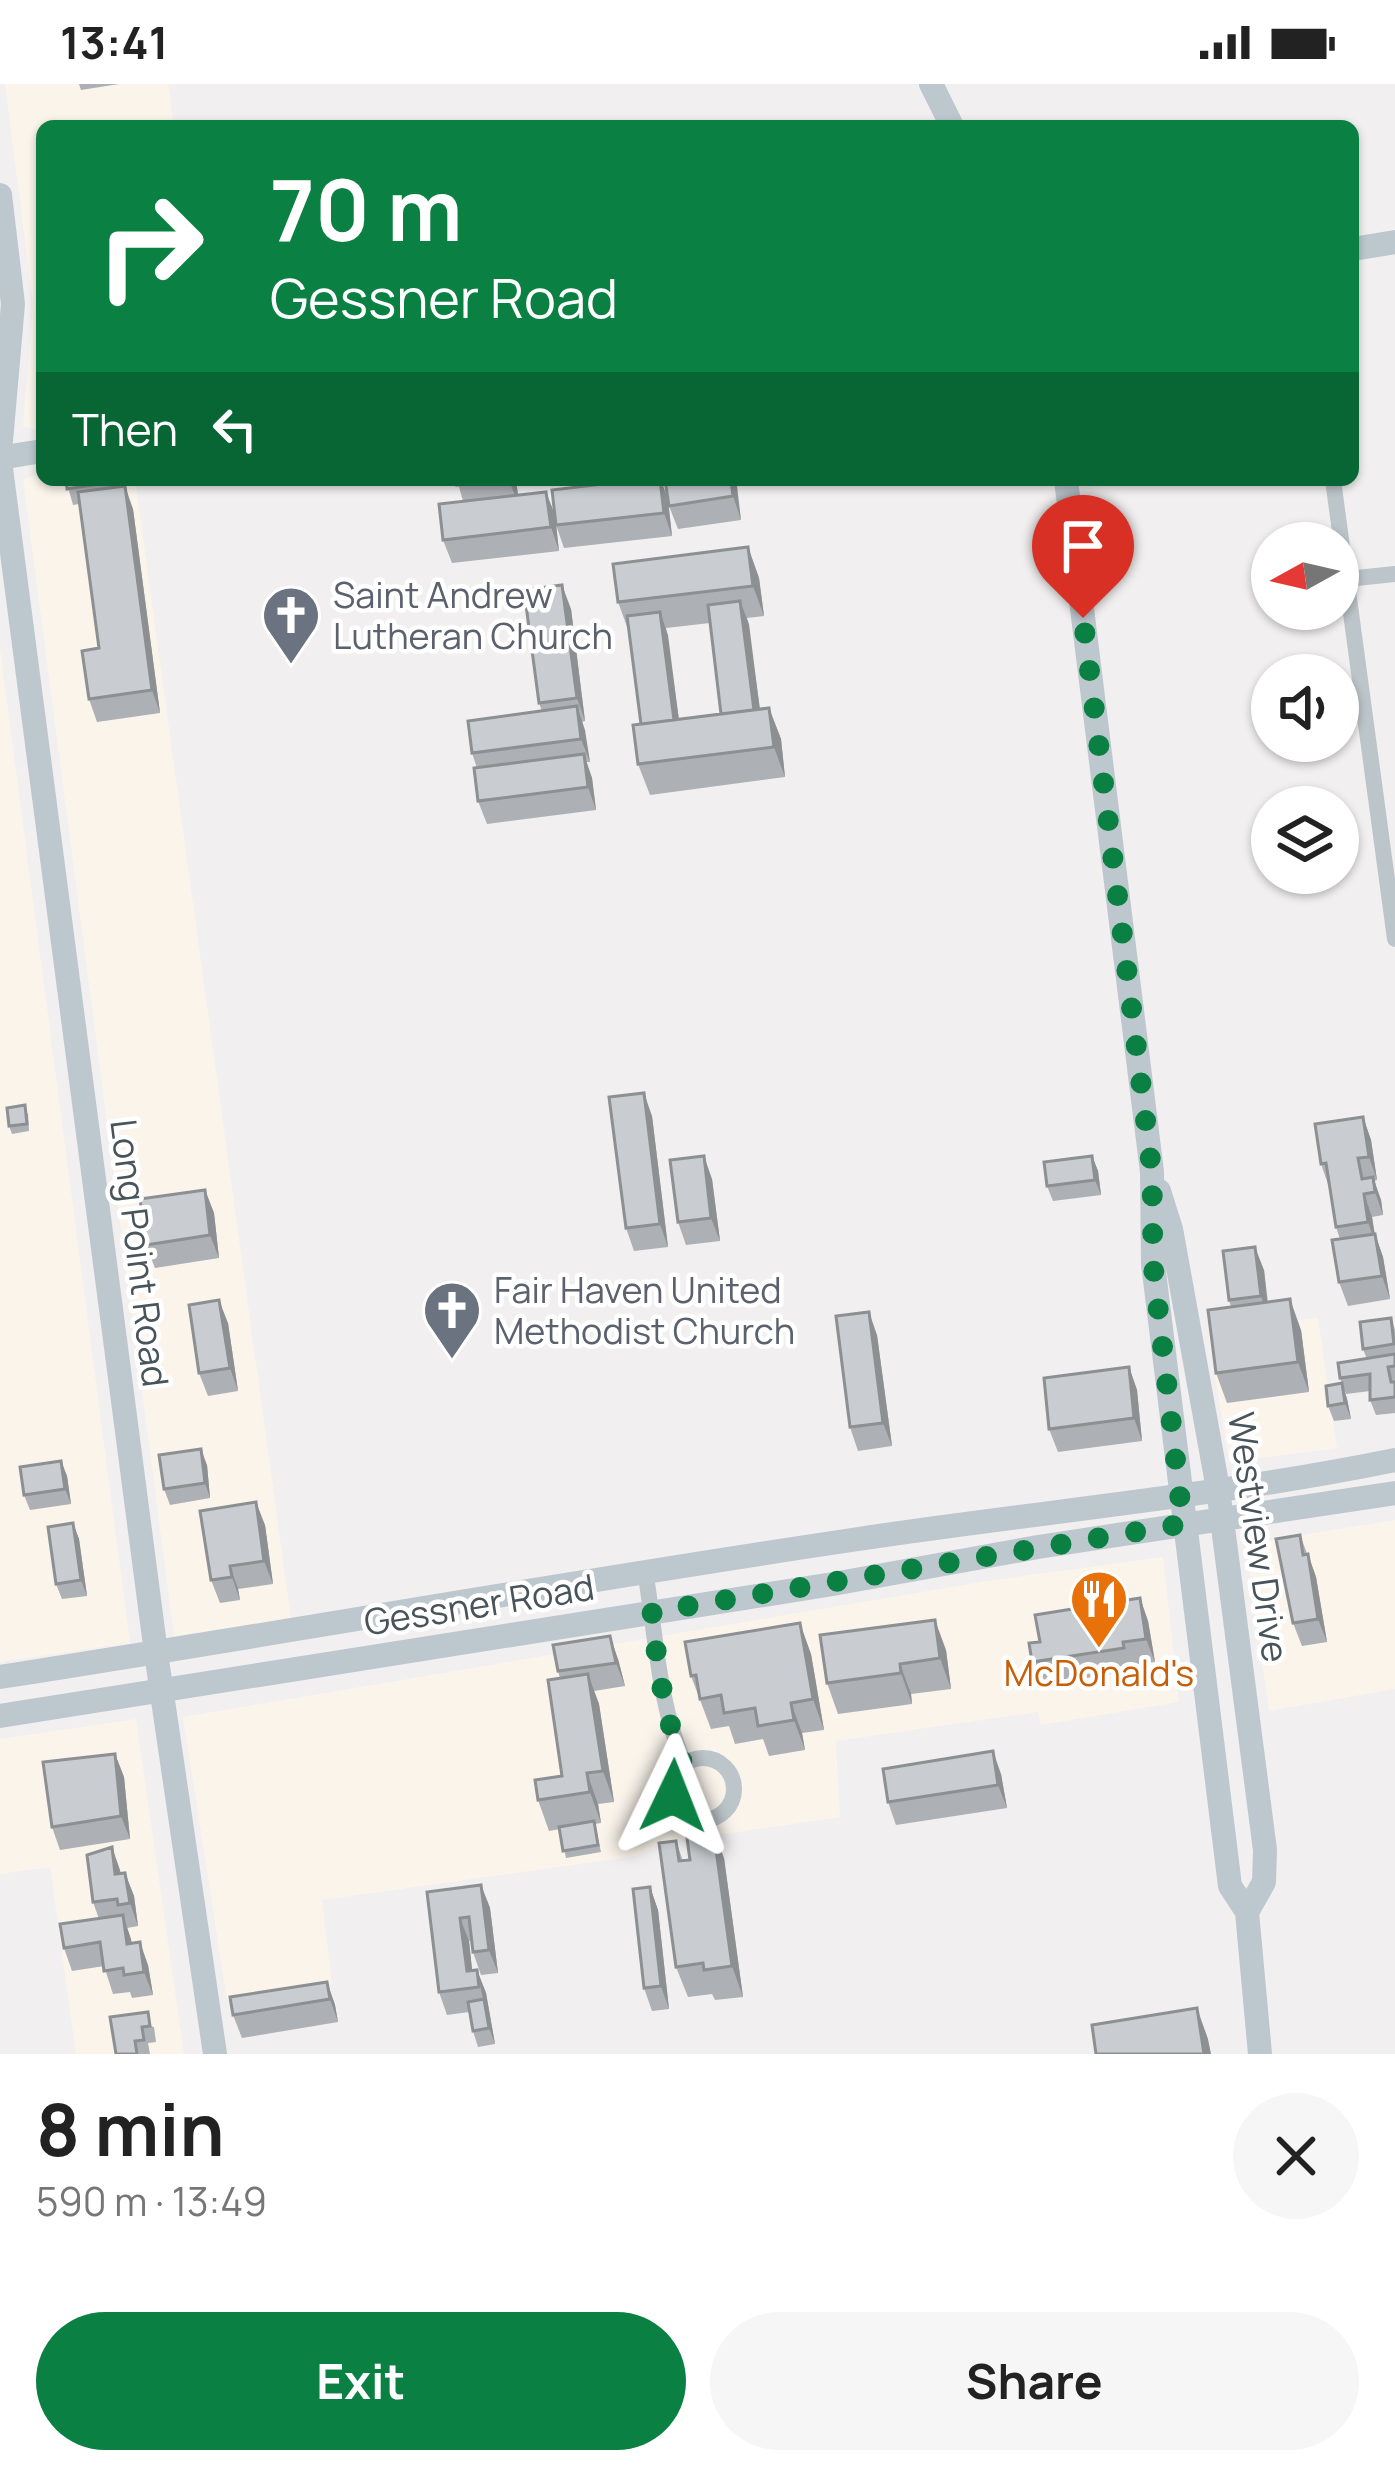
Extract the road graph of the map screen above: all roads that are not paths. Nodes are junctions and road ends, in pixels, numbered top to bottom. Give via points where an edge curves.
1 (931, 84) edge
2 (949, 120) edge
3 (0, 195) edge
4 (1395, 242) edge
5 (1359, 248) edge
6 (36, 452) edge
7 (0, 457) edge
8 (1067, 486) edge
9 (1334, 486) edge
10 (1339, 522) edge
11 (1395, 574) edge
12 (1359, 578) edge
13 (1354, 630) edge
14 (1395, 939) edge
15 (1152, 1172) junction
16 (1395, 1460) edge
17 (1218, 1489) junction
18 (1395, 1493) edge
19 (1178, 1495) junction
20 (1109, 1504) junction
21 (1222, 1519) junction
22 (1183, 1524) junction
23 (884, 1535) junction
24 (1113, 1535) junction
25 (645, 1571) junction
26 (890, 1574) junction
27 (652, 1612) junction
28 (156, 1653) junction
29 (0, 1678) edge
30 (161, 1689) junction
31 (0, 1716) edge
32 (683, 1764) dead end
33 (1247, 1912) junction
34 (215, 2054) edge
35 (1260, 2054) edge

1 - 2 main road
3 - 7 main road, Long Point Road via 13,304
4 - 5 main road
6 - 7 main road
7 - 28 main road, Long Point Road
8 - 15 main road, Westview Drive
9 - 10 street
11 - 12 street
13 - 14 street
15 - 17 main road, Westview Drive via 1171,1228
15 - 19 main road, Westview Drive via 1153,1264
16 - 17 main road, Gessner Road
17 - 19 main road, Gessner Road
17 - 21 main road, Westview Drive
18 - 21 main road, Gessner Road
19 - 20 main road, Gessner Road
19 - 22 main road, Westview Drive
20 - 23 main road, Gessner Road
20 - 24 main road
21 - 22 main road, Gessner Road
21 - 33 main road, Westview Drive via 1264,1850 1264,1882
22 - 24 main road, Gessner Road
22 - 33 main road, Westview Drive via 1230,1886
23 - 25 main road, Gessner Road
23 - 26 main road
24 - 26 main road, Gessner Road
25 - 27 street
25 - 28 main road, Gessner Road
26 - 27 main road, Gessner Road
27 - 30 main road, Gessner Road
27 - 32 street via 662,1702
28 - 29 main road, Gessner Road
28 - 30 main road, Long Point Road
30 - 31 main road, Gessner Road
30 - 34 main road, Long Point Road
33 - 35 main road, Westview Drive

